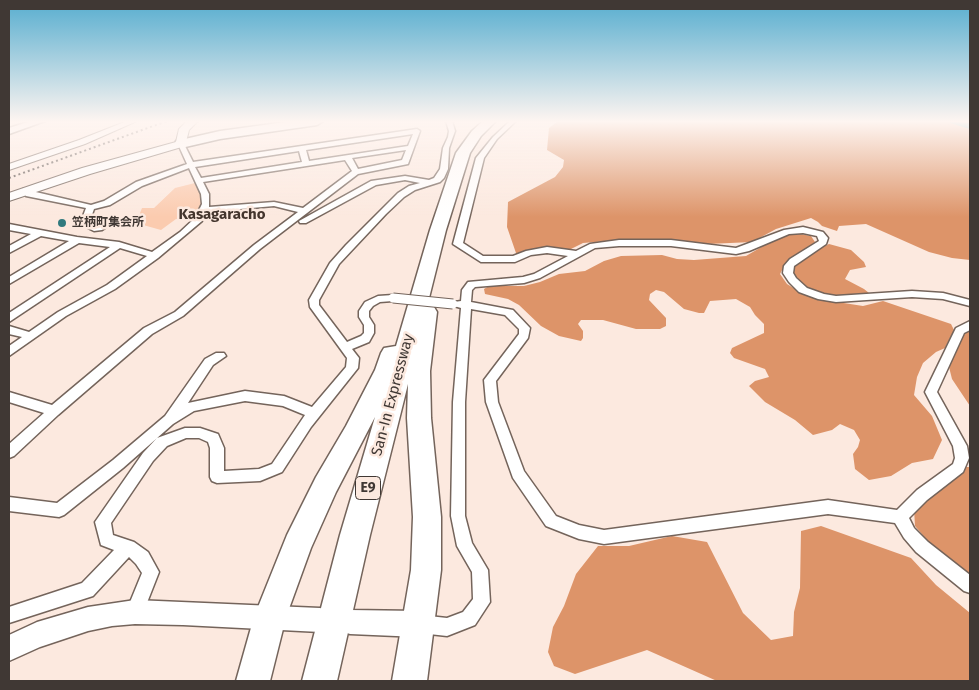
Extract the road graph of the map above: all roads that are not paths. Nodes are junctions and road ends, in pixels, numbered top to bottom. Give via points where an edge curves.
1 (49, 153) edge
2 (146, 153) edge
3 (185, 153) edge
4 (268, 153) edge
5 (303, 153) edge
6 (368, 153) edge
7 (409, 153) edge
8 (446, 153) edge
9 (463, 153) edge
10 (484, 153) edge
11 (348, 156) junction
12 (306, 163) junction
13 (191, 165) junction
14 (9, 167) edge
15 (356, 172) junction
16 (200, 180) junction
17 (428, 182) junction
18 (26, 191) junction
19 (9, 197) edge
20 (91, 207) junction
21 (204, 210) junction
22 (306, 210) junction
23 (111, 221) dead end
24 (9, 227) edge
25 (438, 230) junction
26 (39, 233) junction
27 (77, 240) junction
28 (119, 245) junction
29 (257, 247) junction
30 (9, 250) edge
31 (577, 254) junction
32 (155, 256) junction
33 (9, 281) edge
34 (420, 297) junction
35 (970, 303) edge
36 (459, 304) junction
37 (9, 318) edge
38 (970, 325) edge
39 (9, 330) edge
40 (30, 336) junction
41 (345, 347) junction
42 (9, 352) edge
43 (220, 356) dead end
44 (9, 397) edge
45 (54, 411) junction
46 (314, 413) junction
47 (168, 420) junction
48 (9, 452) edge
49 (9, 504) edge
50 (900, 517) junction
51 (128, 547) junction
52 (970, 585) edge
53 (135, 612) junction
54 (9, 615) edge
55 (270, 617) junction
56 (320, 620) dead end
57 (350, 622) dead end
58 (419, 624) junction
59 (9, 648) edge
60 (253, 681) edge
61 (320, 681) edge
62 (410, 681) edge

1 - 14 street
2 - 18 highway
3 - 13 street
4 - 13 street
5 - 12 street
6 - 11 street
7 - 15 street via 404,163
8 - 17 street via 444,169 437,180
9 - 25 highway, San-In Expressway / E9
10 - 31 street via 458,244 475,256 498,260 547,250
11 - 12 street
11 - 15 street
12 - 16 street
13 - 16 street
13 - 20 street via 139,184 107,203
15 - 22 street
16 - 21 street via 206,198
17 - 29 street via 405,178 365,186 292,227 270,246
17 - 41 street via 401,195 348,246 314,300 314,305
18 - 19 highway
18 - 20 street
20 - 23 street via 84,224 99,228
21 - 22 street via 274,204
21 - 32 street via 189,229
22 - 29 street
24 - 26 street
25 - 34 highway, San-In Expressway / E9
25 - 58 highway via 419,370 419,418 428,517
26 - 27 street
26 - 30 street
27 - 28 street
27 - 33 street
28 - 32 street
28 - 37 street
29 - 45 street via 179,314 148,331
31 - 35 street via 593,246 619,243 671,243 736,251 786,232 812,231 822,236 823,242 793,262 788,273 803,290 836,299 912,294 943,296
31 - 36 street via 524,280 472,284
32 - 40 street
34 - 55 highway via 403,324 386,370 297,545
34 - 61 highway, San-In Expressway / E9 via 355,535
36 - 41 street, bridge via 378,298 364,311 369,325 365,339
36 - 50 street via 509,312 525,328 524,335 490,380 492,402 518,474 551,520 579,532 604,537 828,507
36 - 58 street via 458,516 466,546 480,570 482,602 469,618 447,627
38 - 50 street via 960,331 930,392 960,446 962,458 958,468 922,494
39 - 40 street
40 - 42 street
41 - 46 street via 352,358 352,368
43 - 47 street via 209,362
44 - 45 street
45 - 48 street
46 - 47 street via 284,401 245,396 191,407
46 - 51 street via 277,468 260,475 217,477 217,448 212,438 200,433 185,433 162,442 103,522 106,540
47 - 49 street via 59,510
50 - 52 street via 922,546
51 - 53 street via 142,558 151,572
51 - 54 street via 87,590
53 - 55 main road
53 - 59 main road via 88,619 37,635
55 - 56 main road
55 - 60 highway
57 - 58 main road
58 - 62 highway

